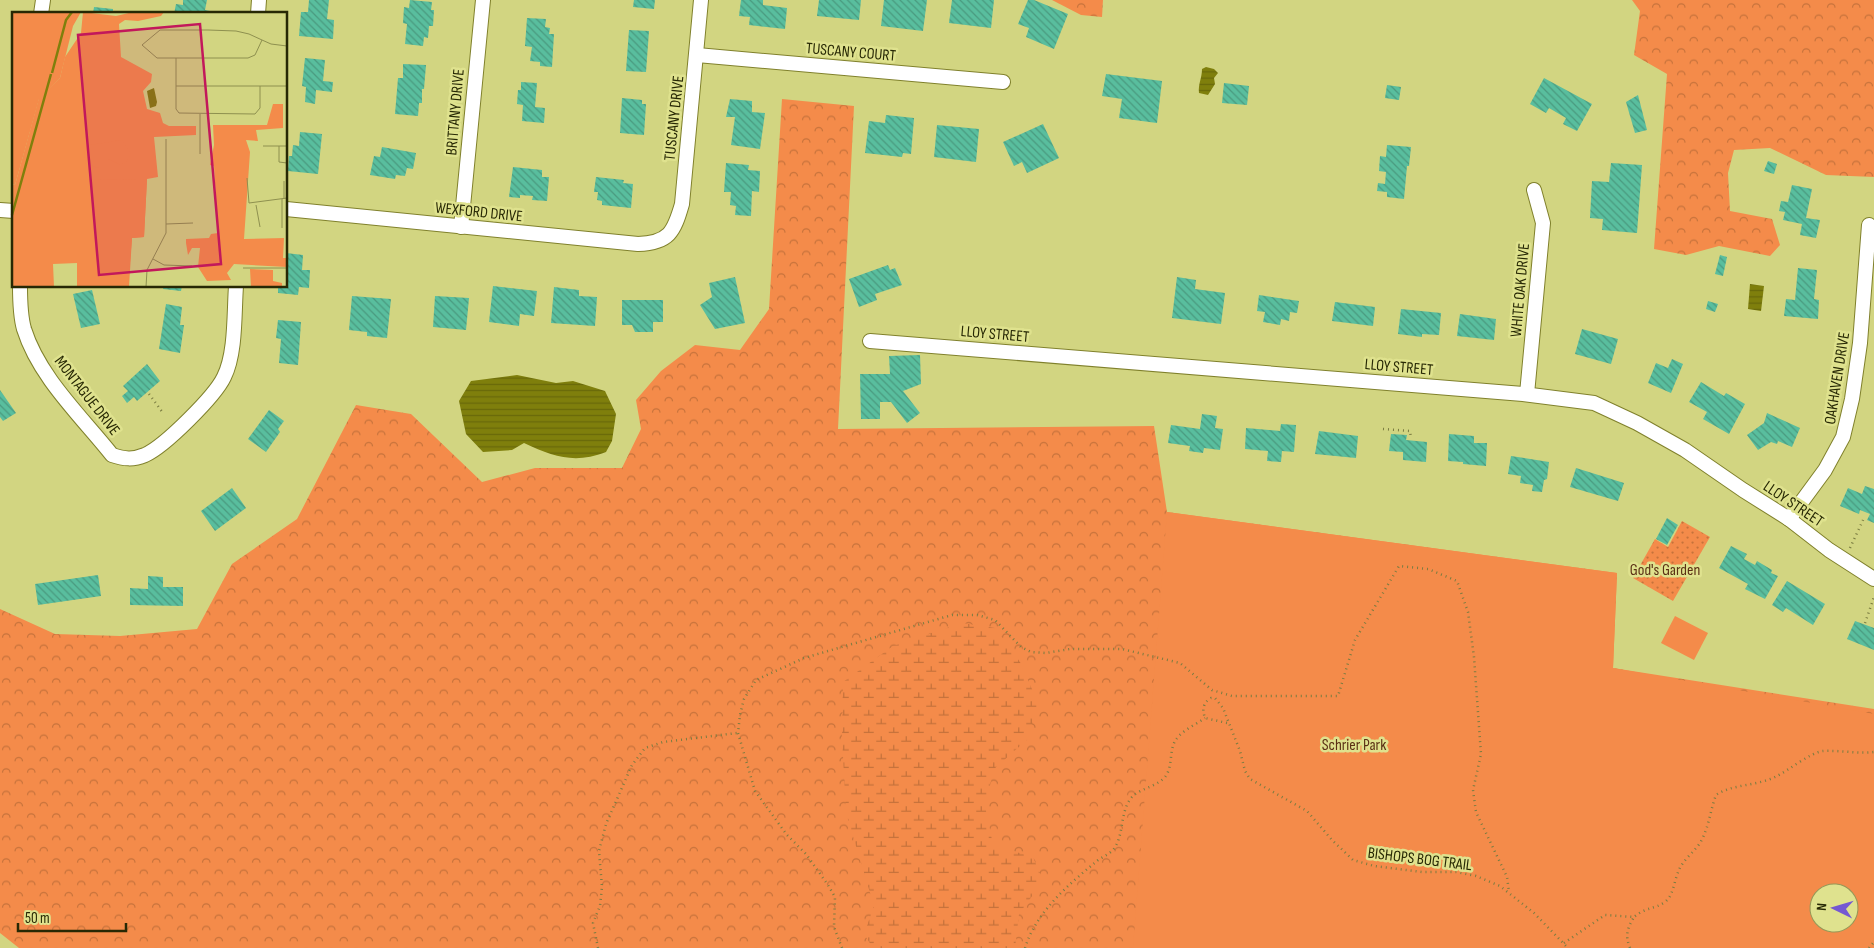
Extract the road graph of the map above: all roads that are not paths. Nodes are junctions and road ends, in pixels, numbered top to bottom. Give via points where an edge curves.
1 (483, 0) edge
2 (701, 0) edge
3 (697, 55) junction
4 (1003, 82) dead end
5 (1534, 190) dead end
6 (288, 210) edge
7 (1869, 226) dead end
8 (461, 227) junction
9 (667, 236) joint
10 (20, 288) edge
11 (236, 288) edge
12 (870, 340) dead end
13 (1527, 394) junction
14 (1788, 519) junction
15 (1874, 579) edge

1 - 8 street, BRITTANY DRIVE
2 - 3 street, TUSCANY DRIVE
3 - 4 street, TUSCANY COURT
3 - 9 street, TUSCANY DRIVE via 682,204 677,223
5 - 13 street, WHITE OAK DRIVE via 1544,223
6 - 8 street, WEXFORD DRIVE
7 - 14 street, OAKHAVEN DRIVE via 1860,343 1843,437 1825,470
8 - 9 street, WEXFORD DRIVE via 638,244 654,243
10 - 11 street, MONTAGUE DRIVE via 24,327 31,347 51,380 112,455 125,459 146,455 167,439 215,391 231,357
12 - 13 street, LLOY STREET
13 - 14 street, LLOY STREET via 1594,403 1637,422
14 - 15 street, LLOY STREET

